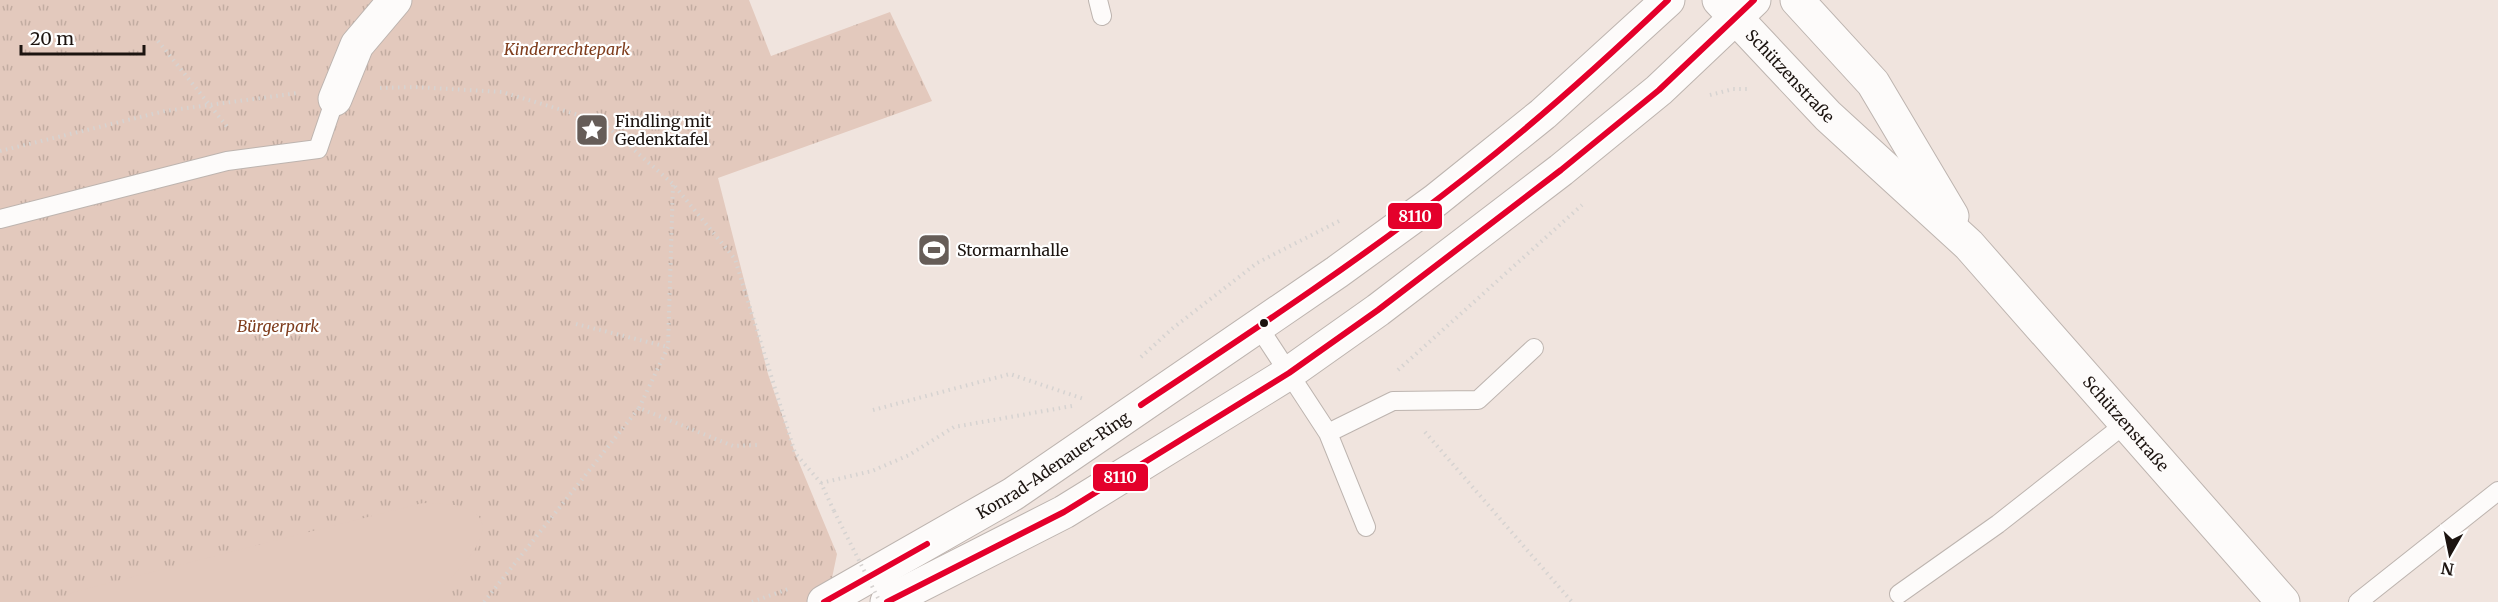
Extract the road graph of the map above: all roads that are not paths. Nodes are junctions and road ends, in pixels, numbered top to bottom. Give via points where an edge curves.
1 (395, 0) edge
2 (1668, 0) edge
3 (1797, 0) edge
4 (1736, 6) edge
5 (320, 96) joint
6 (0, 219) edge
7 (1969, 245) junction
8 (1258, 326) junction
9 (1534, 348) dead end
10 (1289, 373) junction
11 (2125, 424) junction
12 (1328, 433) junction
13 (2498, 491) edge
14 (1366, 527) dead end
15 (1899, 594) dead end
16 (824, 602) edge
17 (887, 602) edge
18 (2283, 602) edge
19 (2358, 602) edge

1 - 5 main road
2 - 8 main road, Konrad-Adenauer-Ring via 1543,114 1436,200
3 - 7 main road, Schützenstraße via 1873,83
4 - 7 main road, Schützenstraße via 1828,116
4 - 10 main road via 1659,90 1396,297
5 - 6 lane via 318,149 250,157
7 - 11 main road, Schützenstraße
8 - 10 lane
8 - 16 main road, Konrad-Adenauer-Ring via 1013,494
9 - 12 lane via 1478,400 1393,401
10 - 12 lane
10 - 17 main road via 1064,512
11 - 15 lane via 1998,524
11 - 18 main road, Schützenstraße
12 - 14 lane
13 - 19 lane

